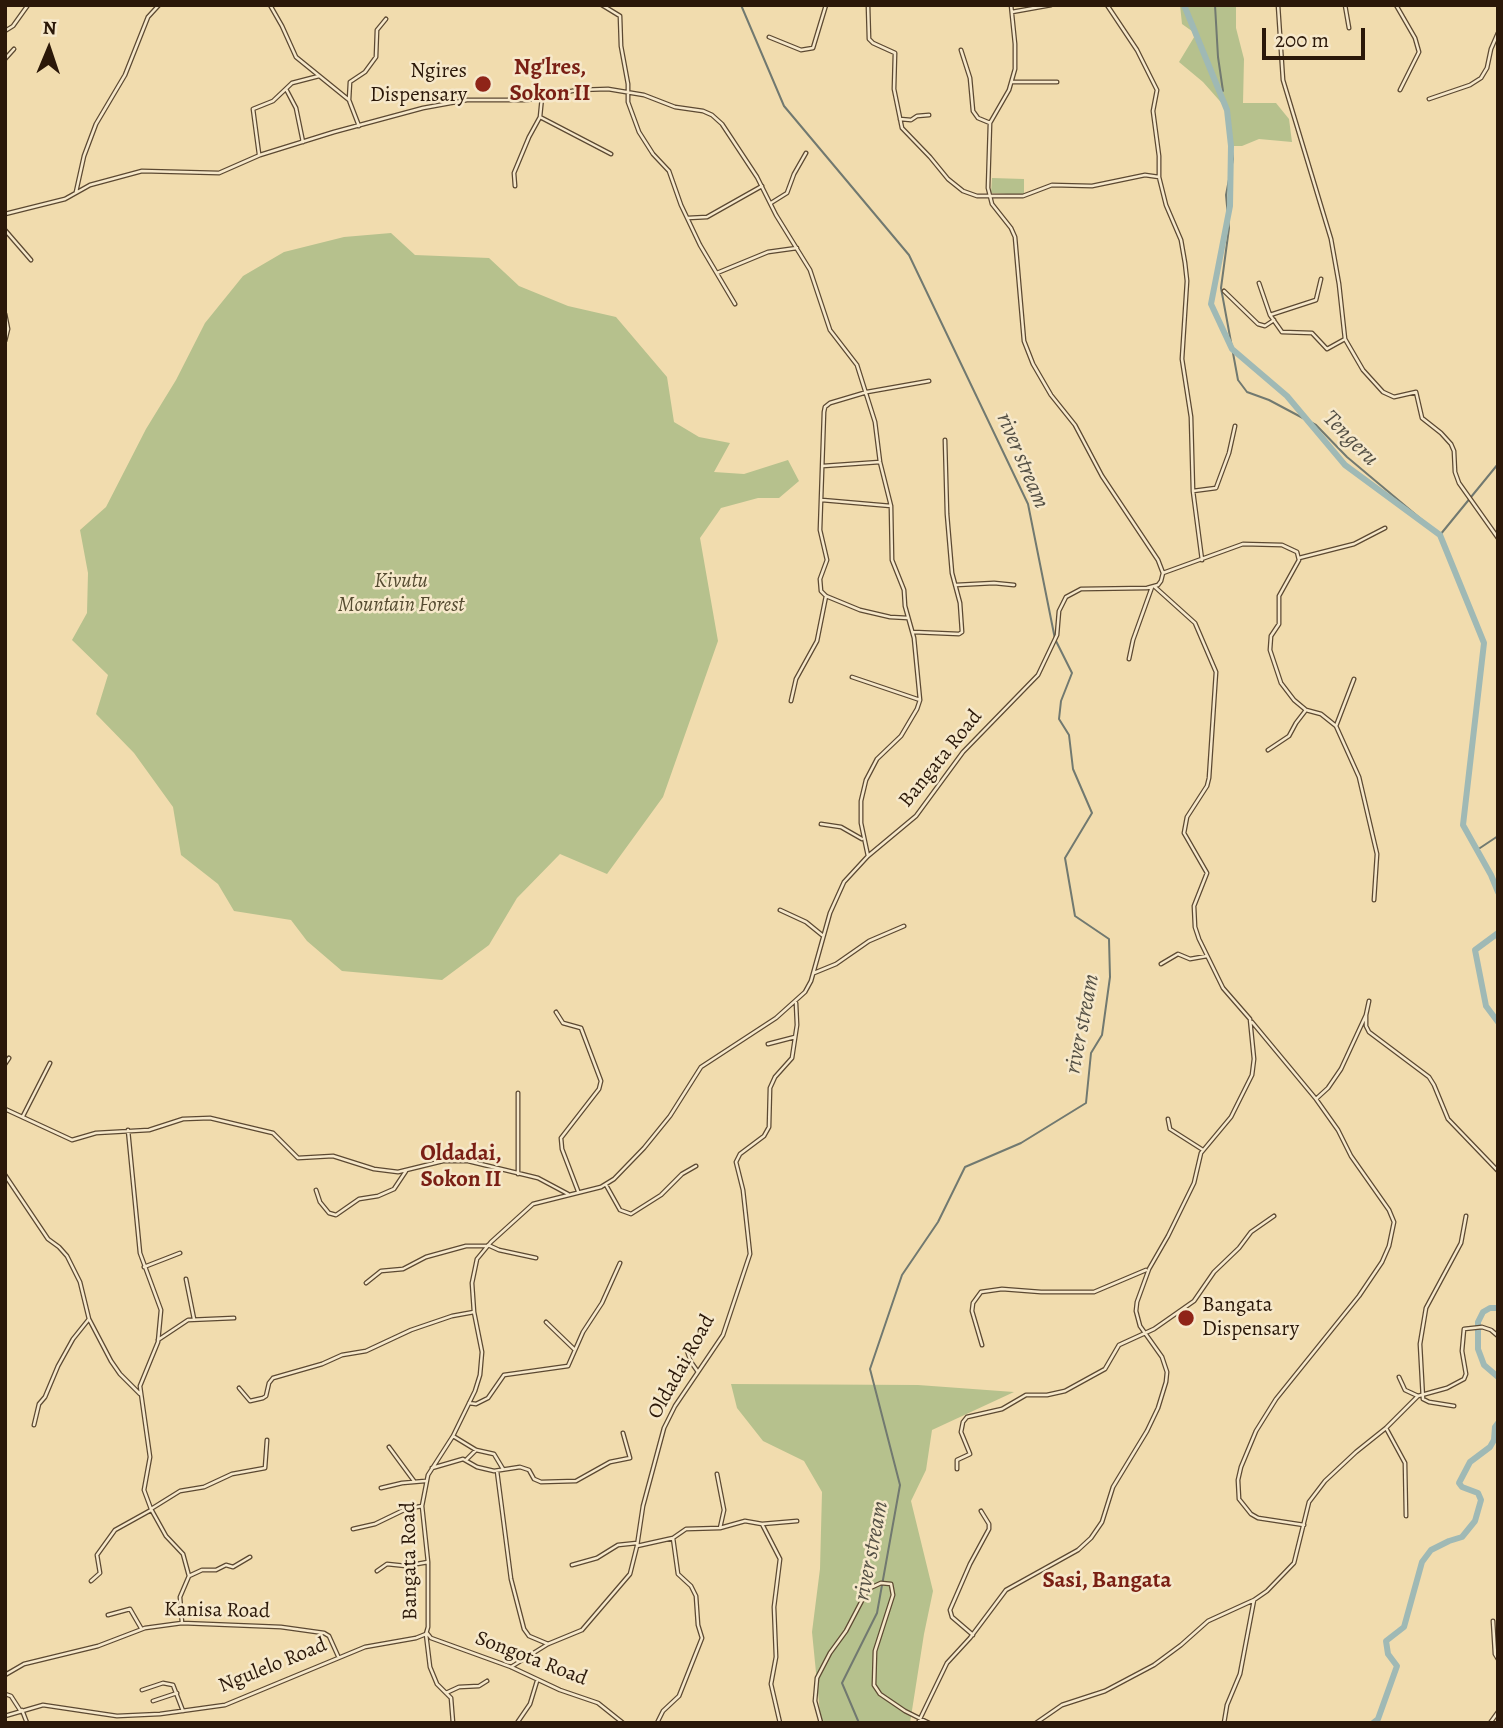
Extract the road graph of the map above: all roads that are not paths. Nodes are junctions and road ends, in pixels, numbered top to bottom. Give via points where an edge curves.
1 (28, 5) edge
2 (159, 5) edge
3 (270, 5) edge
4 (602, 5) edge
5 (826, 5) edge
6 (869, 5) edge
7 (1011, 5) edge
8 (1051, 5) edge
9 (1107, 5) edge
10 (1278, 5) edge
11 (1345, 5) edge
12 (1396, 5) edge
13 (1012, 12) junction
14 (386, 19) dead end
15 (1349, 28) dead end
16 (5, 31) edge
17 (1498, 33) edge
18 (769, 37) dead end
19 (14, 49) dead end
20 (961, 50) dead end
21 (5, 59) edge
22 (319, 76) junction
23 (1012, 82) junction
24 (1057, 82) dead end
25 (285, 88) junction
26 (1400, 90) dead end
27 (629, 92) junction
28 (542, 97) junction
29 (1429, 99) dead end
30 (349, 100) junction
31 (929, 115) dead end
32 (540, 117) junction
33 (900, 119) junction
34 (990, 123) junction
35 (359, 126) junction
36 (303, 142) junction
37 (611, 153) dead end
38 (806, 153) dead end
39 (260, 155) junction
40 (1159, 177) junction
41 (514, 186) dead end
42 (762, 186) junction
43 (76, 192) junction
44 (989, 197) junction
45 (771, 203) junction
46 (5, 214) edge
47 (688, 218) junction
48 (5, 230) edge
49 (797, 248) junction
50 (31, 260) dead end
51 (716, 273) junction
52 (1321, 279) dead end
53 (1259, 283) dead end
54 (1224, 291) dead end
55 (734, 304) dead end
56 (5, 314) edge
57 (1270, 315) junction
58 (1274, 320) junction
59 (1345, 339) junction
60 (5, 341) edge
61 (929, 381) dead end
62 (867, 392) junction
63 (1235, 426) dead end
64 (945, 440) dead end
65 (880, 462) junction
66 (822, 466) junction
67 (1193, 491) junction
68 (822, 500) junction
69 (891, 506) junction
70 (1385, 528) dead end
71 (1498, 538) edge
72 (1299, 558) junction
73 (1202, 560) junction
74 (1163, 573) junction
75 (956, 585) junction
76 (1014, 585) dead end
77 (1154, 587) junction
78 (826, 596) junction
79 (908, 618) junction
80 (913, 632) junction
81 (1129, 659) dead end
82 (852, 677) dead end
83 (1354, 678) dead end
84 (920, 700) junction
85 (790, 701) dead end
86 (1306, 709) junction
87 (1336, 726) junction
88 (1268, 750) dead end
89 (821, 824) dead end
90 (862, 839) junction
91 (868, 856) junction
92 (1374, 900) dead end
93 (780, 910) dead end
94 (904, 926) dead end
95 (822, 936) junction
96 (1207, 956) junction
97 (1161, 964) dead end
98 (814, 973) junction
99 (1369, 1001) dead end
100 (796, 1003) junction
101 (556, 1012) dead end
102 (1366, 1015) junction
103 (1251, 1021) junction
104 (795, 1037) junction
105 (768, 1044) dead end
106 (9, 1058) dead end
107 (50, 1063) dead end
108 (5, 1064) edge
109 (518, 1093) dead end
110 (1316, 1098) junction
111 (5, 1109) edge
112 (23, 1116) junction
113 (1168, 1119) dead end
114 (128, 1130) junction
115 (1203, 1150) junction
116 (696, 1166) dead end
117 (406, 1171) junction
118 (1498, 1171) edge
119 (518, 1174) junction
120 (5, 1175) edge
121 (606, 1185) junction
122 (316, 1190) dead end
123 (578, 1191) junction
124 (568, 1194) junction
125 (1274, 1216) dead end
126 (1466, 1216) dead end
127 (487, 1246) junction
128 (180, 1253) dead end
129 (536, 1258) dead end
130 (620, 1263) dead end
131 (144, 1267) junction
132 (1149, 1269) junction
133 (186, 1279) dead end
134 (366, 1283) dead end
135 (474, 1312) junction
136 (234, 1318) dead end
137 (89, 1319) junction
138 (194, 1319) junction
139 (546, 1322) dead end
140 (1145, 1334) junction
141 (1498, 1336) edge
142 (159, 1340) junction
143 (982, 1345) dead end
144 (686, 1348) dead end
145 (575, 1350) junction
146 (698, 1372) junction
147 (1399, 1377) dead end
148 (239, 1388) dead end
149 (1423, 1393) junction
150 (140, 1394) junction
151 (1418, 1396) junction
152 (469, 1403) junction
153 (1454, 1406) dead end
154 (34, 1425) dead end
155 (1386, 1427) junction
156 (623, 1433) dead end
157 (453, 1436) junction
158 (267, 1440) dead end
159 (389, 1447) dead end
160 (476, 1450) junction
161 (466, 1460) junction
162 (431, 1469) junction
163 (957, 1469) dead end
164 (504, 1470) junction
165 (497, 1472) junction
166 (717, 1474) dead end
167 (415, 1481) junction
168 (426, 1481) junction
169 (381, 1488) dead end
170 (422, 1506) junction
171 (151, 1510) junction
172 (981, 1511) dead end
173 (1406, 1516) dead end
174 (797, 1521) dead end
175 (762, 1524) junction
176 (1304, 1525) junction
177 (720, 1528) junction
178 (353, 1529) dead end
179 (673, 1538) junction
180 (637, 1544) junction
181 (250, 1557) dead end
182 (428, 1562) junction
183 (572, 1565) dead end
184 (377, 1571) dead end
185 (189, 1576) junction
186 (91, 1581) dead end
187 (1254, 1600) junction
188 (108, 1615) dead end
189 (1493, 1621) dead end
190 (182, 1623) junction
191 (142, 1629) junction
192 (426, 1632) junction
193 (973, 1634) junction
194 (548, 1644) junction
195 (338, 1656) junction
196 (1498, 1659) edge
197 (511, 1667) junction
198 (5, 1675) edge
199 (487, 1681) dead end
200 (537, 1681) junction
201 (142, 1690) dead end
202 (178, 1693) junction
203 (446, 1693) junction
204 (5, 1694) edge
205 (153, 1701) dead end
206 (21, 1710) junction
207 (183, 1711) junction
208 (1498, 1712) edge
209 (5, 1716) edge
210 (919, 1721) edge
211 (1490, 1722) edge
212 (27, 1723) edge
213 (453, 1723) edge
214 (517, 1723) edge
215 (623, 1723) edge
216 (657, 1723) edge
217 (780, 1723) edge
218 (821, 1723) edge
219 (929, 1723) edge
220 (1036, 1723) edge
221 (1224, 1723) edge

1 - 16 street
2 - 43 street via 144,25 125,75 96,124
3 - 22 street via 296,57
4 - 27 street via 620,16
5 - 18 street via 813,48 801,50
6 - 33 street via 869,39 895,53 893,79
7 - 13 street
8 - 13 street
9 - 40 street via 1157,90 1153,111
10 - 59 street via 1283,80 1331,239
11 - 15 street
12 - 26 street via 1419,52
13 - 23 street
14 - 30 street via 377,30 376,57 350,82
17 - 29 street via 1481,78
19 - 21 street
20 - 34 street via 970,78 972,109
22 - 25 street
22 - 30 street
23 - 24 street
23 - 34 street
25 - 36 street via 296,108
25 - 39 street via 273,101 253,109
27 - 28 street via 590,89
27 - 42 street via 712,115
27 - 47 street via 628,103 639,132 669,171
28 - 32 street
28 - 35 street via 467,100
30 - 35 street
31 - 33 street
32 - 37 street
32 - 41 street via 514,173
33 - 44 street via 905,132 948,179 970,194
34 - 44 street
35 - 36 street
36 - 39 street
38 - 45 street via 787,193
39 - 43 street via 219,173 148,170
40 - 44 street via 1145,175 1092,186 1052,185 1030,195
40 - 67 street via 1181,240 1187,281 1182,359 1191,417
42 - 45 street
42 - 47 street via 707,217
43 - 46 street
44 - 74 street via 1015,237 1024,341 1033,364
45 - 49 street
47 - 51 street
48 - 50 street
49 - 51 street via 768,252
49 - 62 street via 830,330 856,363
51 - 55 street
52 - 57 street via 1316,300
53 - 57 street
54 - 58 street via 1258,324 1265,326
56 - 60 street
57 - 58 street
58 - 59 street via 1284,333 1317,335 1327,349
59 - 71 street via 1383,392 1394,397 1416,392 1422,418 1451,444 1459,483
61 - 62 street
62 - 65 street
62 - 66 street via 825,407
63 - 67 street via 1216,488
64 - 75 street via 947,514
65 - 66 street
65 - 69 street
66 - 68 street
67 - 73 street
68 - 69 street
68 - 78 street via 820,530 827,560 820,587
69 - 79 street via 892,560 904,590
70 - 72 street via 1354,544
72 - 73 street via 1295,550 1282,545 1252,544 1237,545
72 - 86 street via 1279,596 1279,624 1269,645 1281,683
73 - 74 street
74 - 77 street
75 - 76 street
75 - 80 street via 961,634
77 - 81 street
77 - 91 street, Bangata Road via 1081,589 1066,597 1059,611 1057,635 1038,675 962,752 916,817
77 - 96 street via 1190,616 1216,672 1209,778 1184,831 1207,873 1193,918
78 - 79 street via 873,614
78 - 85 street via 817,640
79 - 80 street
80 - 84 street
82 - 84 street
83 - 87 street
84 - 90 street via 901,736 869,771 861,801
86 - 87 street
86 - 88 street via 1292,734
87 - 92 street via 1359,777 1375,839
89 - 90 street via 841,827
90 - 91 street
91 - 95 street, Bangata Road via 840,889
93 - 95 street
94 - 98 street
95 - 98 street, Bangata Road
96 - 97 street via 1191,959 1178,954
96 - 103 street via 1223,988
98 - 100 street, Bangata Road
99 - 102 street
100 - 104 street, Oldadai Road
100 - 121 street, Bangata Road via 701,1067 658,1132
101 - 123 street via 563,1023 582,1028 601,1081 599,1090 561,1138
102 - 110 street via 1336,1078
102 - 118 street via 1369,1032 1429,1077 1448,1119
103 - 110 street
103 - 115 street via 1252,1075 1231,1117
104 - 105 street
104 - 146 street, Oldadai Road via 792,1058 770,1088 767,1132 737,1158 750,1254 723,1335
106 - 108 street
107 - 112 street
109 - 119 street
110 - 176 street via 1394,1222 1382,1262 1276,1399 1241,1467 1239,1499 1251,1514
111 - 112 street
112 - 114 street via 72,1140
113 - 115 street via 1171,1130
114 - 117 street via 210,1118 273,1133 298,1158 333,1156 378,1170
114 - 131 street
115 - 132 street via 1190,1192
116 - 121 street via 631,1214 620,1210
117 - 119 street via 463,1160
117 - 122 street via 394,1189 359,1199 336,1215 323,1206
119 - 124 street via 551,1183
120 - 137 street via 45,1235 60,1247 76,1271
121 - 123 street, Bangata Road
123 - 124 street, Bangata Road
124 - 127 street, Bangata Road via 530,1205
125 - 140 street via 1251,1232 1194,1301
126 - 149 street via 1461,1243 1426,1308 1420,1351
127 - 129 street
127 - 134 street via 466,1246 426,1257 403,1269 381,1271
127 - 135 street, Bangata Road via 474,1270
128 - 131 street
130 - 145 street
131 - 142 street via 161,1310
132 - 140 street via 1136,1307
132 - 143 street via 1094,1292 981,1292 972,1311
133 - 138 street
135 - 148 street via 273,1378 263,1398 249,1400
135 - 152 street, Bangata Road via 482,1360
136 - 138 street
137 - 150 street via 120,1374
137 - 154 street via 58,1366
138 - 142 street
139 - 145 street
140 - 163 street via 1119,1345 1107,1367 1070,1388 1026,1395 1002,1409 967,1417 961,1433 970,1454 957,1460
140 - 193 street via 1164,1362 1165,1388 1147,1431 1113,1487 1102,1522 1078,1550 1006,1590
141 - 149 street via 1482,1327 1464,1329 1464,1380
142 - 150 street
144 - 146 street
145 - 152 street via 568,1366 504,1375 488,1398
146 - 180 street, Oldadai Road via 664,1428
147 - 151 street via 1405,1390
149 - 151 street
149 - 153 street via 1427,1402
150 - 171 street via 150,1457 144,1490
151 - 155 street
152 - 157 street, Bangata Road
155 - 173 street via 1405,1464
155 - 176 street via 1314,1494
156 - 164 street via 630,1458 610,1462 576,1480 541,1482 520,1466
157 - 160 street
157 - 162 street, Bangata Road
158 - 171 street via 265,1468 180,1491
159 - 167 street
160 - 161 street
160 - 164 street via 494,1454
161 - 162 street
161 - 165 street
162 - 168 street, Bangata Road
164 - 165 street
165 - 194 street via 524,1629
166 - 177 street via 723,1503
167 - 168 street
167 - 169 street
168 - 170 street, Bangata Road
170 - 178 street
170 - 182 street, Bangata Road
171 - 185 street via 167,1538 182,1551
171 - 186 street via 115,1530 97,1555 100,1573
172 - 193 street via 989,1528 950,1612
174 - 175 street
175 - 177 street via 746,1521
175 - 217 street via 780,1559 771,1681
176 - 187 street via 1294,1563
177 - 179 street via 688,1528
179 - 180 street
179 - 216 street via 678,1574 696,1596 702,1638 679,1696
180 - 183 street via 618,1545 597,1558
180 - 194 street, Oldadai Road via 626,1580 598,1614 582,1630
181 - 185 street via 234,1567
182 - 184 street via 387,1564
182 - 192 street, Bangata Road
185 - 190 street via 180,1597
187 - 220 street via 1208,1621 1154,1665 1105,1691 1062,1705
187 - 221 street via 1240,1674
188 - 191 street via 130,1609
189 - 196 street
190 - 191 street, Kanisa Road
190 - 195 street, Kanisa Road via 324,1633
191 - 198 street, Kanisa Road via 98,1646 24,1664
192 - 195 street, Ngulelo Road via 421,1637
192 - 197 street, Songota Road via 431,1638
192 - 203 street, Bangata Road via 431,1672
193 - 210 street via 947,1663
194 - 197 street, Oldadai Road
195 - 207 street, Ngulelo Road via 235,1702
197 - 200 street, Songota Road
199 - 203 street
200 - 214 street via 530,1704
200 - 215 street, Songota Road via 598,1703
201 - 202 street via 167,1683
202 - 205 street
202 - 207 street
203 - 213 street, Bangata Road
204 - 206 street
206 - 207 street, Ngulelo Road via 43,1705 117,1716
206 - 209 street, Ngulelo Road
206 - 212 street
208 - 211 street
210 - 218 street via 874,1685 875,1651 893,1595 893,1586 882,1583 868,1589 817,1678 815,1700
210 - 219 street

